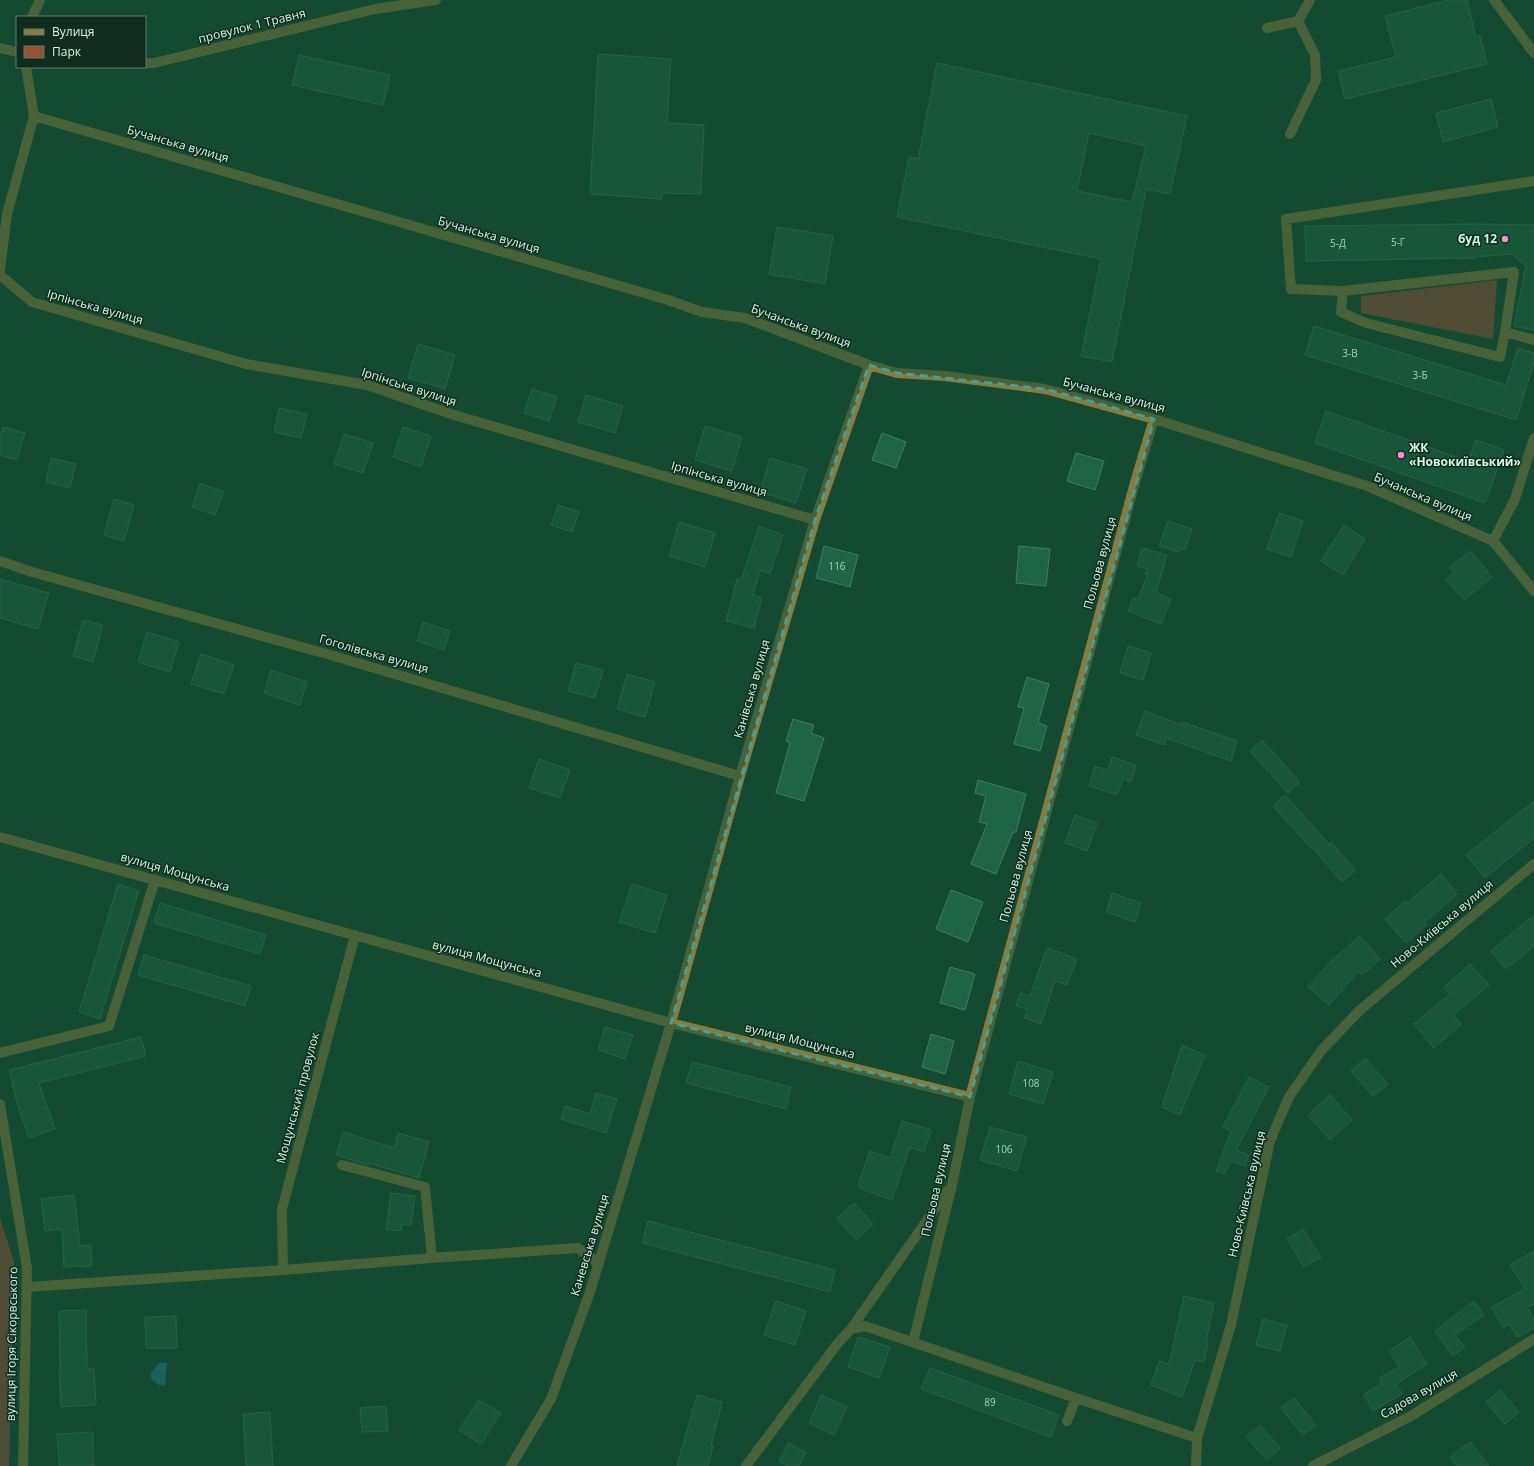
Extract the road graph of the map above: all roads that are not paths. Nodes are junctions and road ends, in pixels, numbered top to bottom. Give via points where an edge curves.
1 (40, 0) edge
2 (436, 0) edge
3 (1310, 0) edge
4 (1494, 0) edge
5 (32, 16) edge
6 (1298, 21) junction
7 (1267, 28) dead end
8 (0, 48) edge
9 (16, 52) edge
10 (1534, 53) edge
11 (146, 63) edge
12 (26, 68) edge
13 (34, 116) junction
14 (1290, 134) dead end
15 (1534, 181) edge
16 (0, 270) edge
17 (0, 275) edge
18 (1343, 291) junction
19 (1505, 332) junction
20 (1534, 340) edge
21 (869, 365) junction
22 (1154, 419) junction
23 (1534, 438) edge
24 (815, 520) junction
25 (1493, 541) junction
26 (0, 561) edge
27 (1534, 591) edge
28 (740, 776) junction
29 (0, 837) edge
30 (1534, 864) edge
31 (155, 880) junction
32 (355, 935) junction
33 (671, 1023) junction
34 (0, 1053) edge
35 (970, 1097) junction
36 (0, 1104) edge
37 (342, 1165) dead end
38 (952, 1185) junction
39 (432, 1258) junction
40 (599, 1264) junction
41 (283, 1270) junction
42 (27, 1287) junction
43 (851, 1329) junction
44 (1534, 1339) edge
45 (913, 1342) junction
46 (1076, 1398) junction
47 (1067, 1421) dead end
48 (1197, 1438) junction
49 (23, 1466) edge
50 (512, 1466) edge
51 (746, 1466) edge
52 (1196, 1466) edge
53 (1313, 1466) edge

1 - 5 street
2 - 11 street, провулок 1 Травня via 375,9
3 - 6 street
4 - 10 street
6 - 7 street
6 - 14 street via 1315,55 1316,80
8 - 9 street
12 - 13 street
13 - 16 street via 7,214
13 - 21 street, Бучанська вулиця via 702,312 745,318
15 - 18 street via 1286,219 1292,289
17 - 24 street, Ірпінська вулиця via 32,302 246,364 367,384 451,414
18 - 19 street via 1341,312 1366,323 1500,357
18 - 19 street via 1514,272
19 - 20 street
21 - 22 street, Бучанська вулиця via 897,373 945,376 1045,389
21 - 24 street, Канівська вулиця
22 - 25 street, Бучанська вулиця via 1368,486
22 - 35 street, Польова вулиця
23 - 25 street via 1515,499
24 - 28 street, Канівська вулиця
25 - 27 street, Бучанська вулиця
26 - 28 street, Гоголівська вулиця via 335,656
28 - 33 street, Канівська вулиця
29 - 31 street, вулиця Мощунська
30 - 48 street, Ново-Київська вулиця via 1359,1011 1321,1051 1289,1097 1270,1141 1231,1325
31 - 32 street, вулиця Мощунська
31 - 34 street via 109,1026
32 - 33 street, вулиця Мощунська
32 - 41 street, Мощунський провулок via 282,1209
33 - 35 street, вулиця Мощунська
33 - 40 street, Каневська вулиця
35 - 38 street, Польова вулиця
36 - 42 street, вулиця Ігоря Сікорвського via 27,1268
37 - 39 street via 425,1187
38 - 43 street
38 - 45 street, Польова вулиця
39 - 40 street via 578,1248
39 - 41 street
40 - 50 street, Каневська вулиця via 551,1398
41 - 42 street
42 - 49 street, вулиця Ігоря Сікорвського
43 - 45 street via 865,1326
43 - 51 street
44 - 53 street, Садова вулиця via 1411,1416
45 - 46 street
46 - 47 street
46 - 48 street
48 - 52 street, Ново-Київська вулиця

